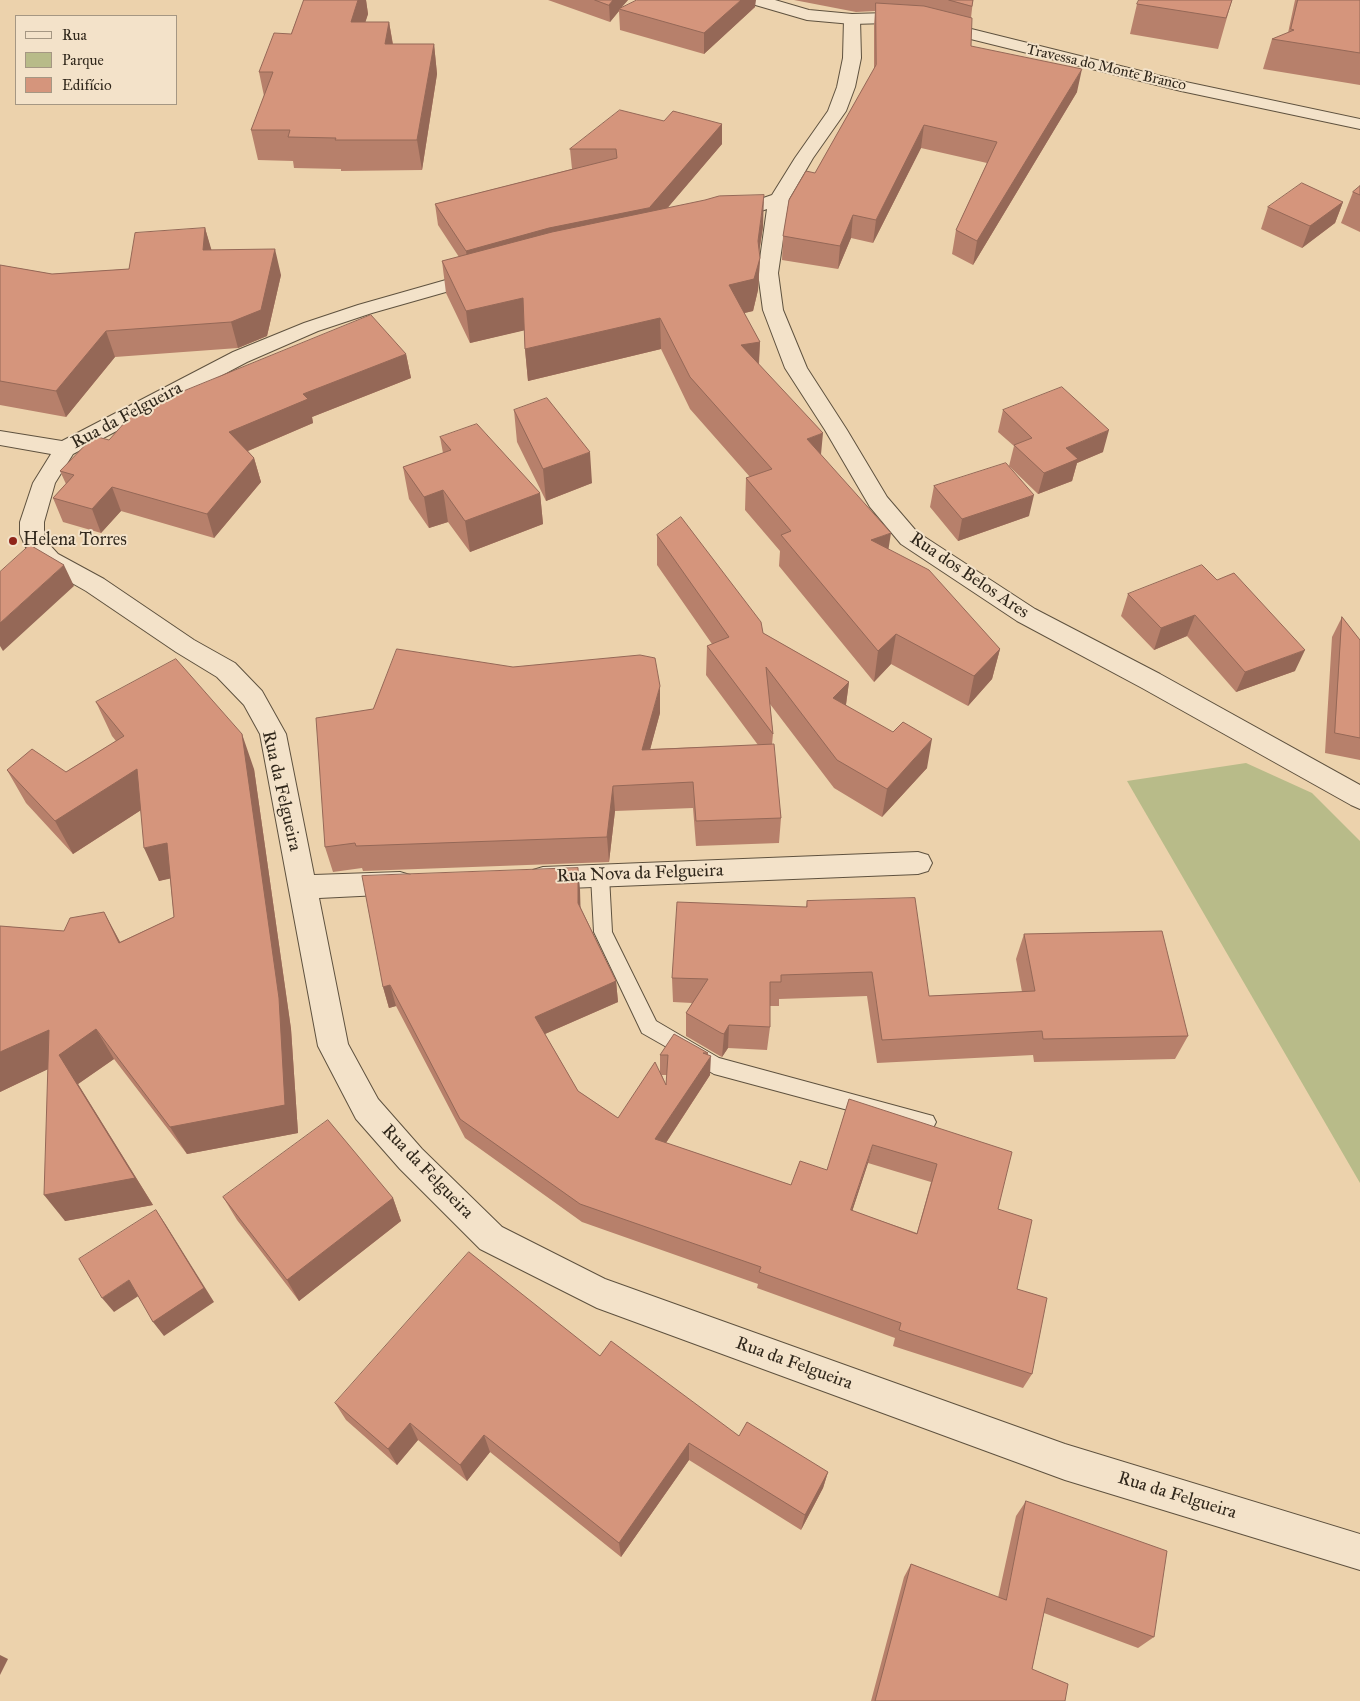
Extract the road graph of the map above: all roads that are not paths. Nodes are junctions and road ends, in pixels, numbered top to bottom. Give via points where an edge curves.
1 (758, 0) edge
2 (852, 19) junction
3 (1360, 124) edge
4 (779, 199) junction
5 (715, 220) edge
6 (497, 272) edge
7 (0, 438) edge
8 (65, 449) junction
9 (1360, 798) edge
10 (918, 863) dead end
11 (600, 876) junction
12 (521, 878) edge
13 (421, 882) edge
14 (302, 887) junction
15 (926, 1122) edge
16 (1360, 1552) edge

1 - 2 street via 807,15
2 - 3 street, Travessa do Monte Branco via 888,18 923,22 1171,84
2 - 4 street via 852,58 837,111
4 - 5 street
4 - 9 street, Rua dos Belos Ares via 768,272 773,310 796,368 878,502 909,538 1026,615
6 - 8 street, Rua da Felgueira via 400,298 311,327 240,357
7 - 8 street
8 - 14 street, Rua da Felgueira via 44,483 36,505 32,522 36,546 50,560 95,585 226,670 253,698 273,734
10 - 11 street, Rua Nova da Felgueira
11 - 12 street, Rua Nova da Felgueira
11 - 15 lane via 603,932 649,1027 714,1065
13 - 14 street
14 - 16 street, Rua da Felgueira via 333,1046 367,1109 411,1159 491,1238 597,1292 1065,1462

